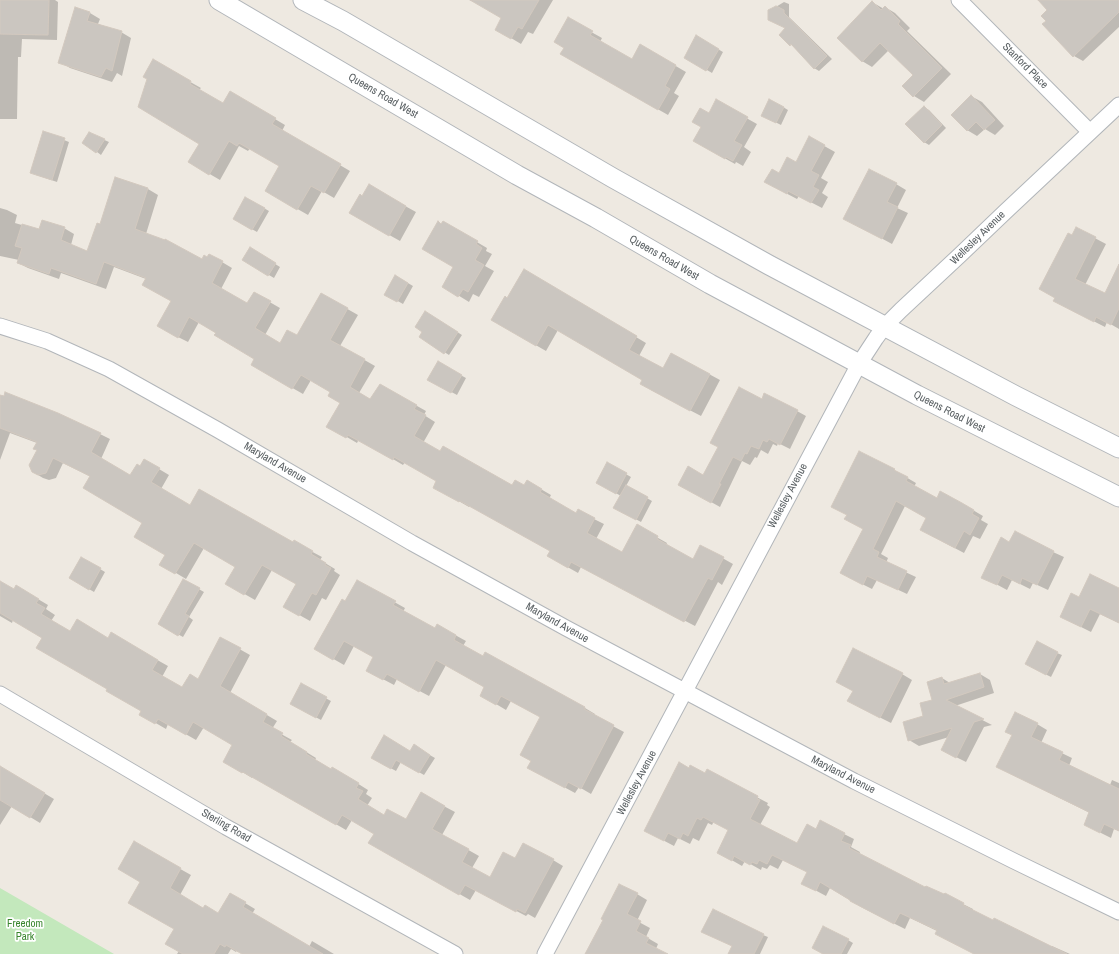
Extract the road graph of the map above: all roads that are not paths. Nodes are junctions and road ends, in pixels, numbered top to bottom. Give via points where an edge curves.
1 (219, 0) edge
2 (303, 0) edge
3 (959, 0) edge
4 (1119, 105) edge
5 (1090, 132) junction
6 (0, 326) edge
7 (884, 327) junction
8 (859, 364) junction
9 (1119, 448) edge
10 (1119, 497) edge
11 (684, 691) junction
12 (0, 694) edge
13 (1119, 912) edge
14 (455, 954) edge
15 (545, 954) edge

1 - 8 street, Queens Road West via 517,175 710,284
2 - 7 street via 619,181
3 - 5 street, Stanford Place
4 - 5 street, Wellesley Avenue
5 - 7 street, Wellesley Avenue
6 - 11 street, Maryland Avenue via 47,342 121,374 412,543
7 - 8 street, Wellesley Avenue
7 - 9 street
8 - 10 street, Queens Road West
8 - 11 street, Wellesley Avenue
11 - 13 street, Maryland Avenue via 848,778
11 - 15 street, Wellesley Avenue
12 - 14 street, Sterling Road via 226,827

